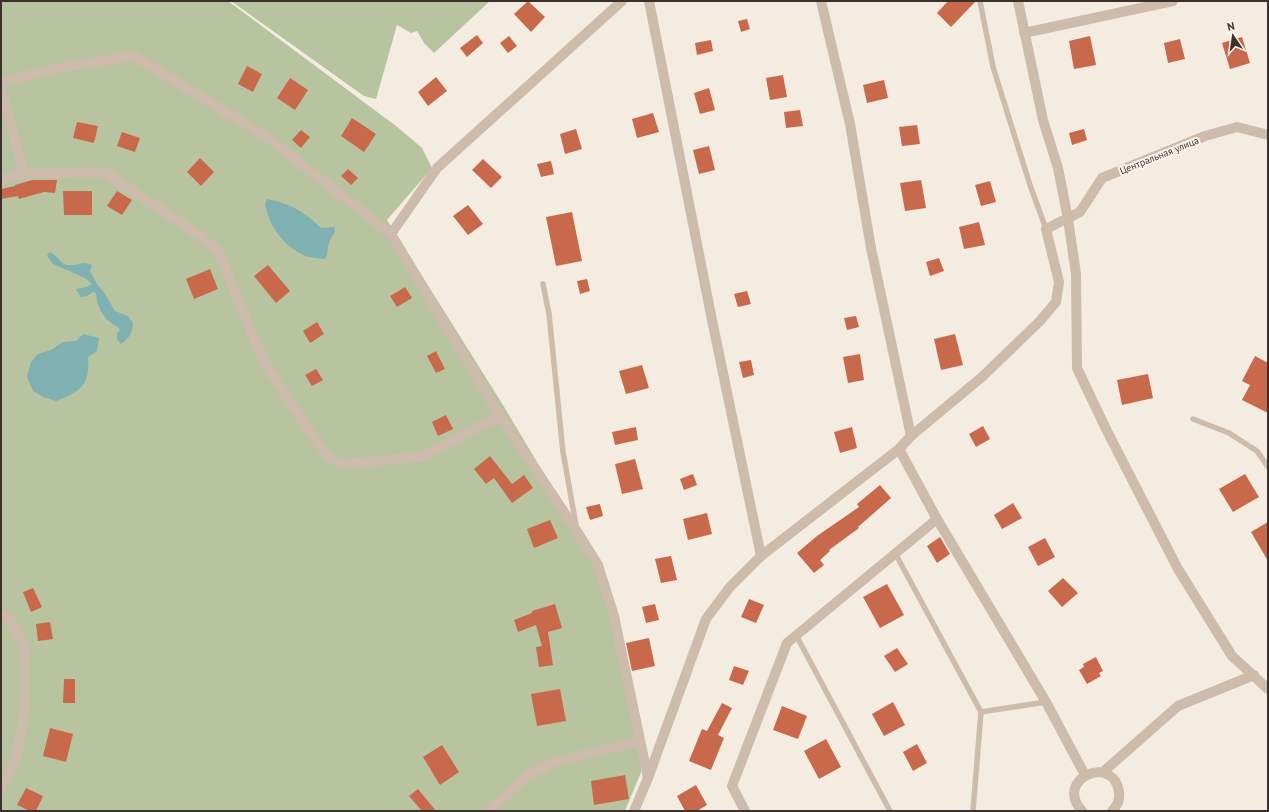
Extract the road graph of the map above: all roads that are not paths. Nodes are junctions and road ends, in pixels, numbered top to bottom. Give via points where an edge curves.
1 (622, 1) edge
2 (649, 1) edge
3 (821, 1) edge
4 (980, 1) edge
5 (1018, 1) edge
6 (1173, 1) edge
7 (1024, 33) junction
8 (1, 82) edge
9 (1, 88) edge
10 (1268, 135) edge
11 (24, 174) junction
12 (1, 180) edge
13 (1068, 219) junction
14 (1046, 229) junction
15 (391, 234) junction
16 (543, 284) dead end
17 (500, 416) junction
18 (1192, 419) dead end
19 (911, 436) junction
20 (899, 449) junction
21 (1268, 467) edge
22 (937, 519) junction
23 (576, 530) junction
24 (895, 553) junction
25 (761, 556) junction
26 (1, 613) edge
27 (796, 635) junction
28 (1254, 675) junction
29 (1268, 689) edge
30 (1046, 702) junction
31 (981, 712) junction
32 (640, 741) junction
33 (1103, 772) junction
34 (1085, 775) junction
35 (648, 778) junction
36 (1, 788) edge
37 (488, 811) edge
38 (634, 811) edge
39 (745, 811) edge
40 (890, 811) edge
41 (973, 811) edge
42 (1082, 811) edge
43 (1112, 811) edge

1 - 15 street via 437,168
2 - 25 street
3 - 19 street via 850,124 871,248
4 - 14 lane via 995,74
5 - 7 street
6 - 7 street
7 - 13 street via 1043,120 1058,168
8 - 15 street via 69,66 134,56 268,137
9 - 11 street
10 - 13 street, Центральная улица via 1237,127 1205,136 1102,178 1080,212
11 - 12 street
11 - 17 street via 104,172 199,234 218,251 264,360 330,459 343,464 421,457
13 - 14 street, Центральная улица
13 - 28 street via 1076,274 1077,368 1178,569 1232,656
14 - 19 street via 1059,282 1056,302 982,377
15 - 17 street
16 - 23 lane via 549,314 563,452
17 - 23 street
18 - 21 lane via 1229,433 1257,451
19 - 20 street
20 - 22 street
20 - 25 street
22 - 24 street
22 - 30 street
23 - 32 street via 598,565 614,616
24 - 27 street
24 - 31 lane
25 - 35 street via 730,587 706,619
26 - 36 street via 10,620 25,646 25,710 16,759
27 - 39 street via 787,643 732,786
27 - 40 lane
28 - 29 street
28 - 33 street via 1178,706
30 - 31 lane
30 - 34 street
31 - 41 lane
32 - 35 street
32 - 37 street via 551,763 527,776
33 - 34 street
33 - 43 street via 1115,780 1120,794
34 - 42 street via 1074,793
35 - 38 street

